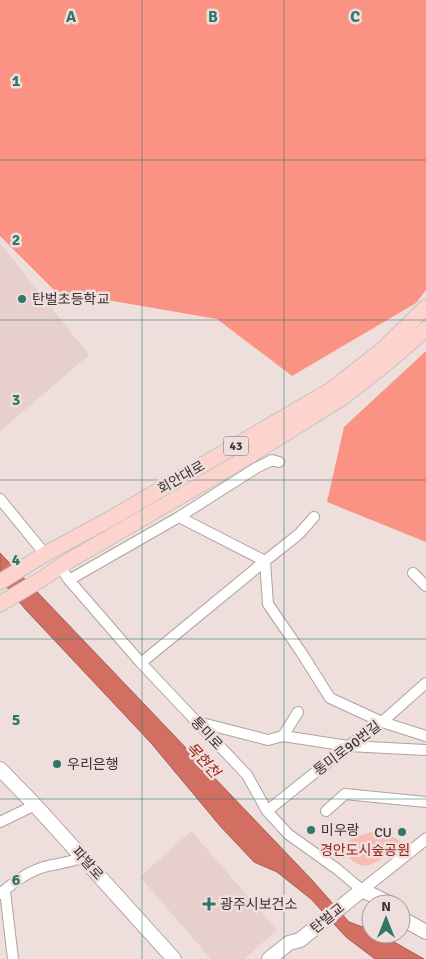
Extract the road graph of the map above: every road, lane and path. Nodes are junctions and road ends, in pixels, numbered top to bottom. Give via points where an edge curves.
1 (426, 307) edge
2 (426, 329) edge
3 (279, 462) dead end
4 (0, 499) edge
5 (179, 517) junction
6 (314, 517) dead end
7 (45, 554) junction
8 (265, 560) junction
9 (60, 566) junction
10 (413, 573) dead end
11 (70, 580) junction
12 (0, 582) edge
13 (426, 586) edge
14 (0, 604) edge
15 (141, 663) junction
16 (426, 683) edge
17 (298, 712) dead end
18 (197, 722) junction
19 (382, 722) junction
20 (283, 736) junction
21 (426, 736) edge
22 (348, 746) junction
23 (426, 750) edge
24 (0, 770) edge
25 (426, 802) edge
26 (35, 804) junction
27 (266, 811) junction
28 (326, 811) dead end
29 (0, 822) edge
30 (426, 839) edge
31 (83, 857) junction
32 (2, 893) edge
33 (358, 893) junction
34 (361, 894) edge
35 (361, 894) edge
36 (411, 914) edge
37 (426, 922) edge
38 (411, 924) edge
39 (426, 932) edge
40 (300, 940) junction
41 (13, 959) edge
42 (174, 959) edge
43 (269, 959) edge
44 (281, 959) edge

1 - 7 main road, 회안대로 / 43 via 380,351 332,390
2 - 9 main road, 회안대로 / 43 via 342,398
3 - 5 street via 272,460 256,468
4 - 7 street
5 - 8 street
5 - 11 street
6 - 8 street via 299,534
7 - 12 main road, 회안대로 / 43
8 - 15 street
8 - 19 street via 268,604 330,698
9 - 11 street, 통미로
9 - 14 main road, 회안대로 / 43
10 - 13 street
11 - 15 street, 통미로
15 - 18 street, 통미로
16 - 19 street, 통미로90번길
17 - 20 street
18 - 20 street via 268,740
18 - 27 street, 통미로 via 247,775
19 - 21 street
19 - 22 street, 통미로90번길
20 - 22 street
22 - 23 street
22 - 27 street, 통미로90번길
24 - 26 main road, 파발로
25 - 28 street via 345,794
26 - 29 street
26 - 31 main road, 파발로
27 - 33 street, 통미로 via 288,834 337,869
30 - 33 street
31 - 32 street via 26,874
31 - 42 main road, 파발로
32 - 41 street
33 - 34 main road, 통미로
33 - 35 main road, 통미로
33 - 40 main road, 탄벌교
36 - 37 main road
38 - 39 main road
40 - 43 main road via 288,943
40 - 44 main road

